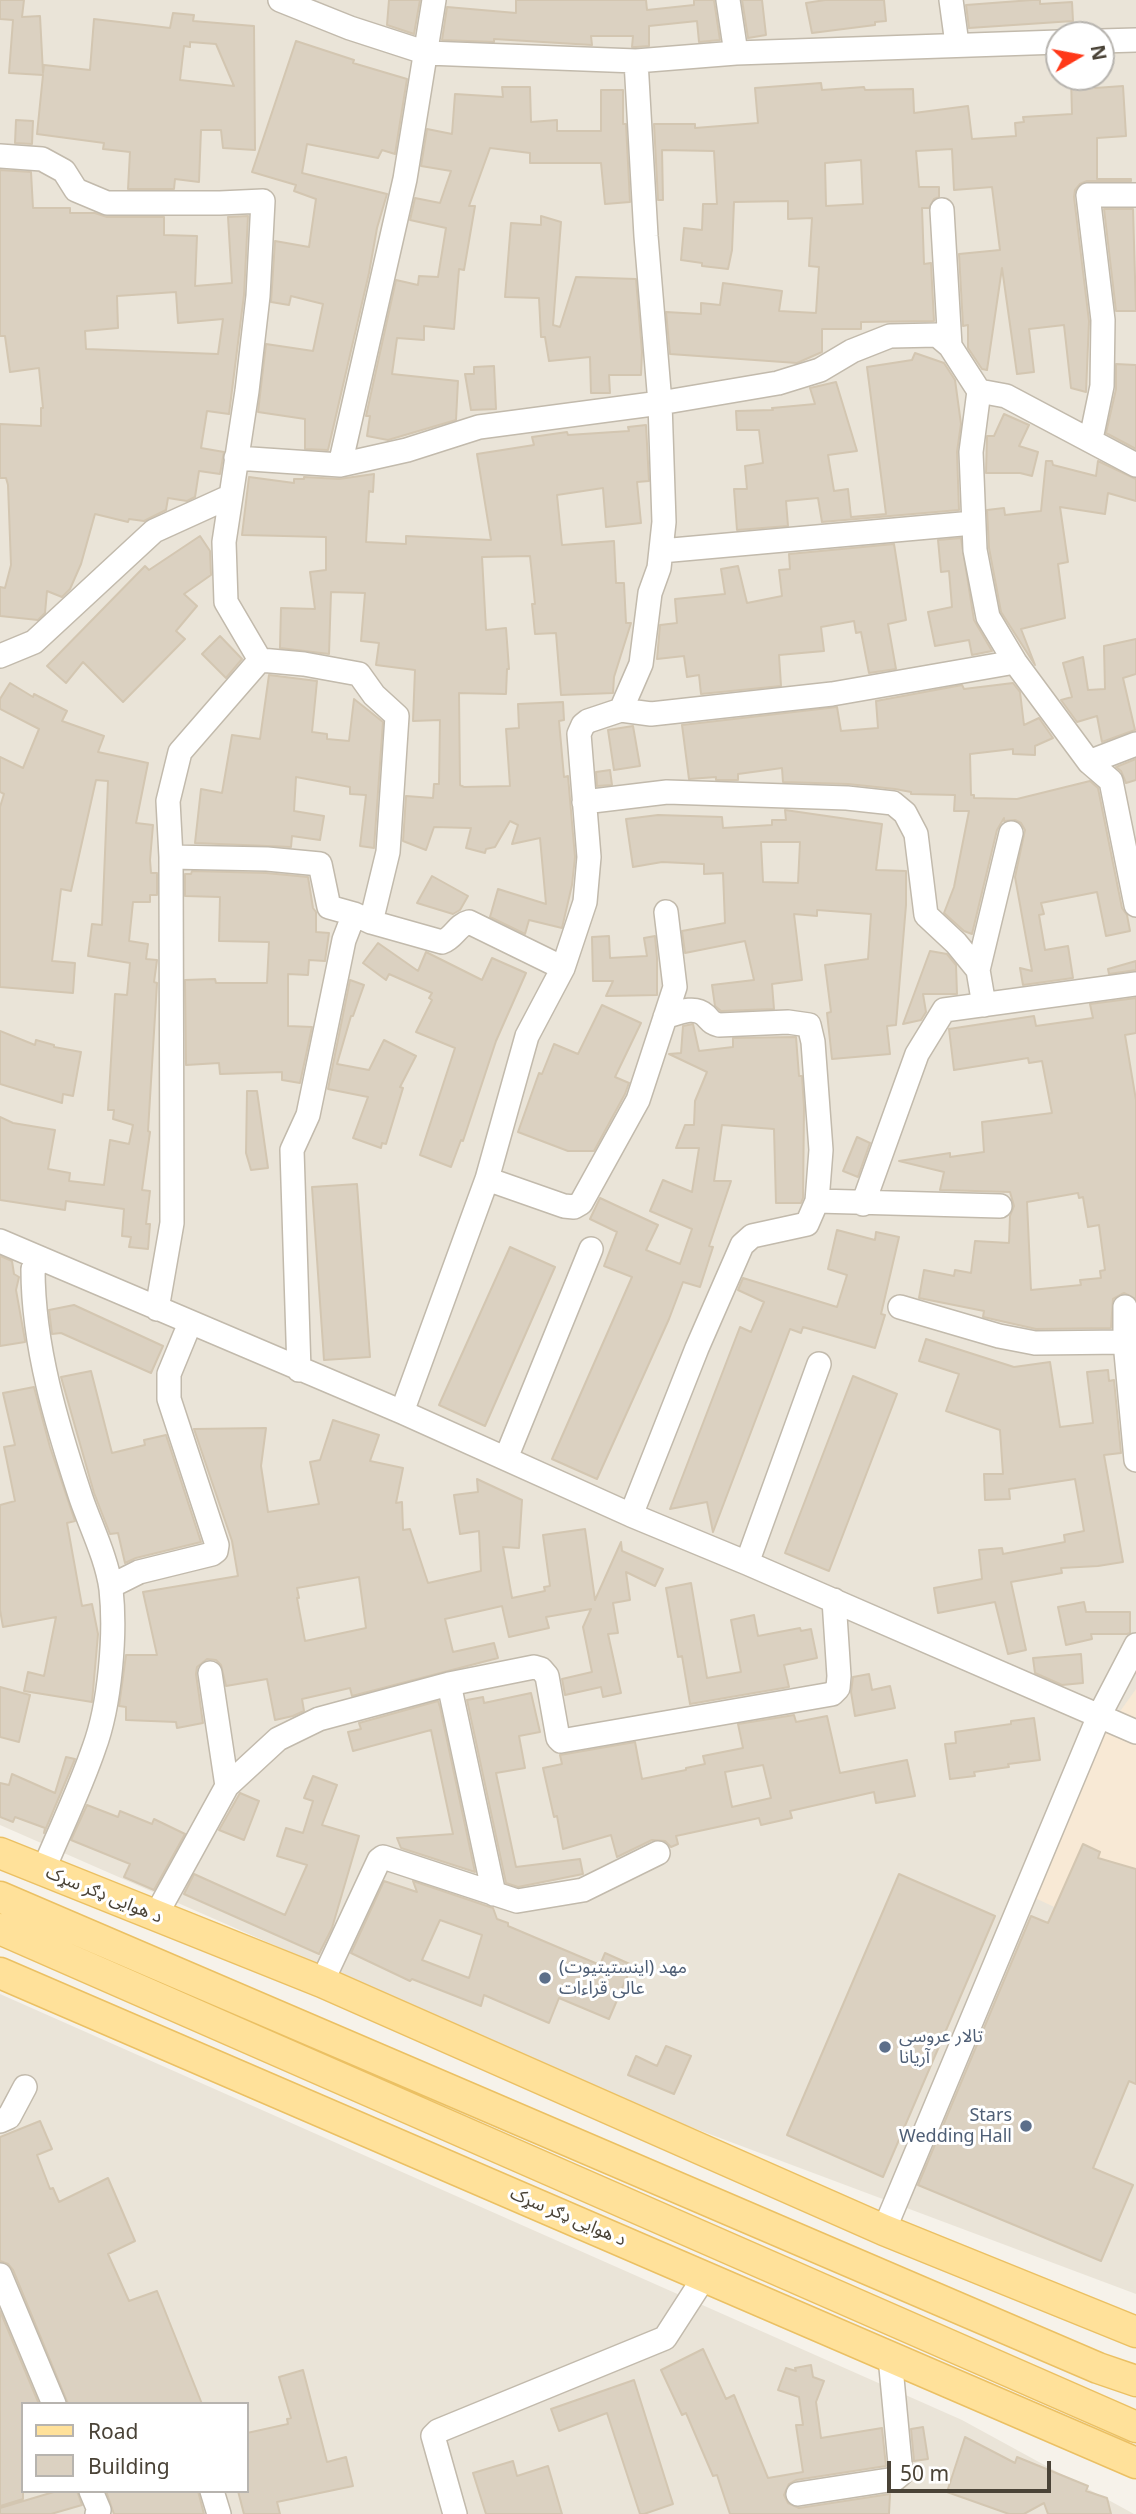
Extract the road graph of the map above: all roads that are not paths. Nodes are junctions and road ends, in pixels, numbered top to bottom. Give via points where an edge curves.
1 (280, 0) edge
2 (434, 0) edge
3 (728, 0) edge
4 (951, 0) edge
5 (1136, 40) edge
6 (1115, 41) edge
7 (1045, 42) edge
8 (957, 44) junction
9 (427, 53) junction
10 (736, 53) junction
11 (636, 61) junction
12 (0, 156) edge
13 (1136, 195) edge
14 (942, 210) dead end
15 (950, 346) junction
16 (979, 391) junction
17 (660, 403) junction
18 (1090, 439) junction
19 (236, 458) junction
20 (340, 465) junction
21 (1136, 465) edge
22 (231, 496) junction
23 (973, 523) junction
24 (661, 551) junction
25 (0, 656) edge
26 (260, 660) junction
27 (1015, 662) junction
28 (621, 710) junction
29 (1136, 744) edge
30 (1089, 762) junction
31 (584, 802) junction
32 (1011, 833) dead end
33 (170, 857) junction
34 (1136, 905) edge
35 (666, 912) dead end
36 (362, 918) junction
37 (563, 968) junction
38 (978, 970) junction
39 (1136, 984) edge
40 (984, 1005) junction
41 (665, 1017) junction
42 (487, 1179) junction
43 (817, 1201) junction
44 (863, 1204) junction
45 (1000, 1206) dead end
46 (0, 1241) edge
47 (591, 1249) dead end
48 (42, 1259) junction
49 (900, 1307) dead end
50 (1125, 1307) dead end
51 (157, 1309) junction
52 (190, 1323) junction
53 (1125, 1342) junction
54 (819, 1364) dead end
55 (299, 1370) junction
56 (402, 1412) junction
57 (506, 1458) junction
58 (1136, 1460) edge
59 (631, 1516) junction
60 (747, 1563) junction
61 (111, 1586) junction
62 (834, 1600) junction
63 (1136, 1645) edge
64 (210, 1673) dead end
65 (449, 1684) junction
66 (1099, 1716) junction
67 (1136, 1732) edge
68 (227, 1786) junction
69 (0, 1853) edge
70 (658, 1853) dead end
71 (43, 1871) junction
72 (494, 1894) junction
73 (0, 1897) edge
74 (156, 1915) junction
75 (0, 1928) edge
76 (0, 1973) edge
77 (322, 1982) junction
78 (25, 2087) dead end
79 (0, 2121) edge
80 (884, 2230) junction
81 (0, 2275) edge
82 (705, 2276) junction
83 (1136, 2332) edge
84 (890, 2357) junction
85 (1136, 2381) edge
86 (53, 2402) edge
87 (1136, 2427) edge
88 (1136, 2463) edge
89 (92, 2493) edge
90 (213, 2493) edge
91 (798, 2494) dead end
92 (97, 2514) edge
93 (219, 2514) edge
94 (455, 2514) edge

1 - 9 street
2 - 9 street
3 - 10 street
4 - 8 street
5 - 6 street
7 - 8 street
8 - 10 street
9 - 11 street
9 - 20 street via 405,179
10 - 11 street
11 - 17 street
12 - 19 street via 42,159 64,171 76,190 107,203 263,201 258,296
13 - 18 street via 1088,195 1103,320 1102,386
14 - 15 street
15 - 16 street
15 - 17 street via 937,335 890,337 852,351 820,370 778,383
16 - 18 street via 1006,396
16 - 23 street via 971,452
17 - 20 street via 479,427
17 - 24 street
18 - 21 street
19 - 20 street
19 - 22 street
22 - 25 street via 154,531 34,642
22 - 26 street via 224,542 226,603
23 - 24 street
23 - 27 street via 988,617
24 - 28 street via 650,593 641,664
26 - 33 street via 180,752 168,801
26 - 36 street via 359,674 397,716 387,852
27 - 28 street via 832,694 651,713
27 - 30 street
28 - 31 street via 588,721 579,734
29 - 30 street
30 - 34 street via 1111,781
31 - 37 street via 589,857 585,902
31 - 38 street via 667,792 847,797 892,803 905,813 916,834 926,915
32 - 38 street
33 - 36 street via 320,864 328,907
33 - 51 street via 172,1223
35 - 41 street via 675,987
36 - 37 street via 442,942 469,922
36 - 55 street via 344,940 308,1115 292,1150
37 - 42 street via 527,1035
38 - 40 street
39 - 40 street
40 - 44 street via 944,1010 917,1054
41 - 42 street via 638,1100 581,1203 564,1206
41 - 43 street via 692,1009 719,1025 809,1025 821,1150
42 - 56 street
43 - 44 street
43 - 59 street via 807,1224 752,1236 742,1245
44 - 45 street
46 - 48 street
47 - 57 street
48 - 51 street
48 - 61 street via 33,1269 33,1292 43,1363
49 - 53 street via 1035,1343
50 - 53 street
51 - 52 street
52 - 55 street
52 - 61 street via 169,1374 169,1399 216,1551 139,1572
53 - 58 street
54 - 60 street
55 - 56 street
56 - 57 street
57 - 59 street
59 - 60 street
60 - 62 street
61 - 71 street via 107,1695 95,1746
62 - 65 street via 839,1676 832,1694 561,1741 547,1676 541,1669
62 - 66 street
63 - 66 street
64 - 68 street
65 - 68 street via 319,1719 278,1739
65 - 72 street
66 - 67 street
66 - 80 street
68 - 74 street
69 - 71 main road, د هوایی ډګر سړک
70 - 72 street via 583,1890 517,1901
71 - 74 main road, د هوایی ډګر سړک
72 - 77 street via 383,1857
73 - 85 main road
74 - 77 main road, د هوایی ډګر سړک
75 - 87 main road
76 - 82 main road, د هوایی ډګر سړک
77 - 80 main road, د هوایی ډګر سړک
78 - 79 street via 9,2117
80 - 83 main road, د هوایی ډګر سړک
81 - 86 street
82 - 84 main road, د هوایی ډګر سړک
82 - 94 street via 665,2338 438,2431 433,2436
84 - 88 main road, د هوایی ډګر سړک
84 - 91 street via 901,2474 895,2479
89 - 92 street
90 - 93 street

